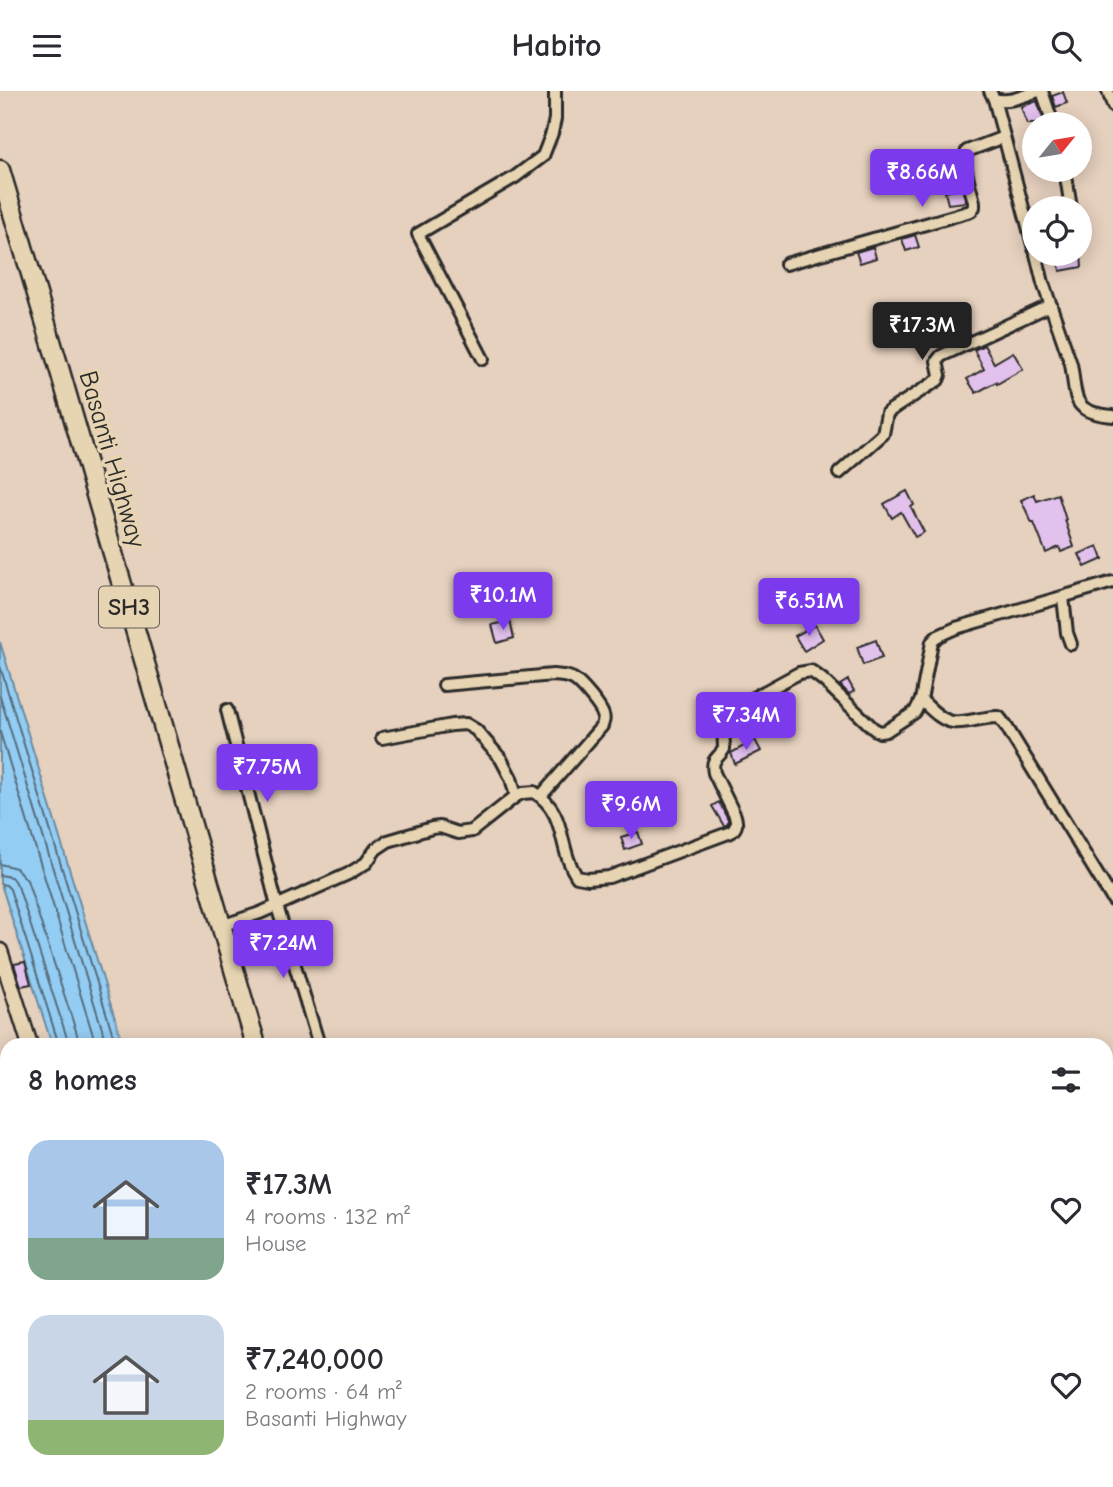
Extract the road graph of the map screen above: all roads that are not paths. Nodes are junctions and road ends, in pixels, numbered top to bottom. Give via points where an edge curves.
1 (555, 91) edge
2 (1040, 91) edge
3 (1108, 91) edge
4 (992, 95) edge
5 (1113, 106) edge
6 (1048, 112) edge
7 (1004, 137) junction
8 (0, 170) edge
9 (1022, 203) edge
10 (786, 264) dead end
11 (1039, 266) edge
12 (1051, 305) junction
13 (483, 359) dead end
14 (1113, 416) edge
15 (839, 474) dead end
16 (1113, 582) edge
17 (1063, 597) junction
18 (1071, 644) dead end
19 (444, 685) dead end
20 (920, 700) junction
21 (227, 710) dead end
22 (382, 739) dead end
23 (516, 796) junction
24 (545, 800) junction
25 (1113, 900) edge
26 (282, 904) junction
27 (229, 924) junction
28 (0, 951) edge
29 (28, 1038) edge
30 (254, 1038) edge
31 (317, 1038) edge

1 - 13 street via 555,119 543,156 418,234
2 - 4 street via 1002,101
2 - 6 street
3 - 5 street
4 - 7 street
7 - 9 street
7 - 10 street via 964,156 974,202 971,211
8 - 27 main road, Basanti Highway / SH3
11 - 12 street
12 - 14 street via 1077,401 1088,411
12 - 15 street via 941,356 938,380 887,413 883,433
16 - 17 street
17 - 18 street
17 - 20 street via 938,636 932,642
19 - 24 street via 553,675 566,676 583,688 603,713 602,726
20 - 24 street via 915,712 880,732 817,674 804,671 731,710 723,717 724,749 712,766 736,828 609,877 577,877 570,867 561,827
20 - 25 street via 955,723 999,717
21 - 26 street
22 - 23 street via 466,724 501,759
23 - 24 street via 534,792
23 - 26 street via 472,831 458,833 440,827 388,841 357,869
26 - 27 street
26 - 31 street
27 - 30 main road, Basanti Highway / SH3
28 - 29 street

